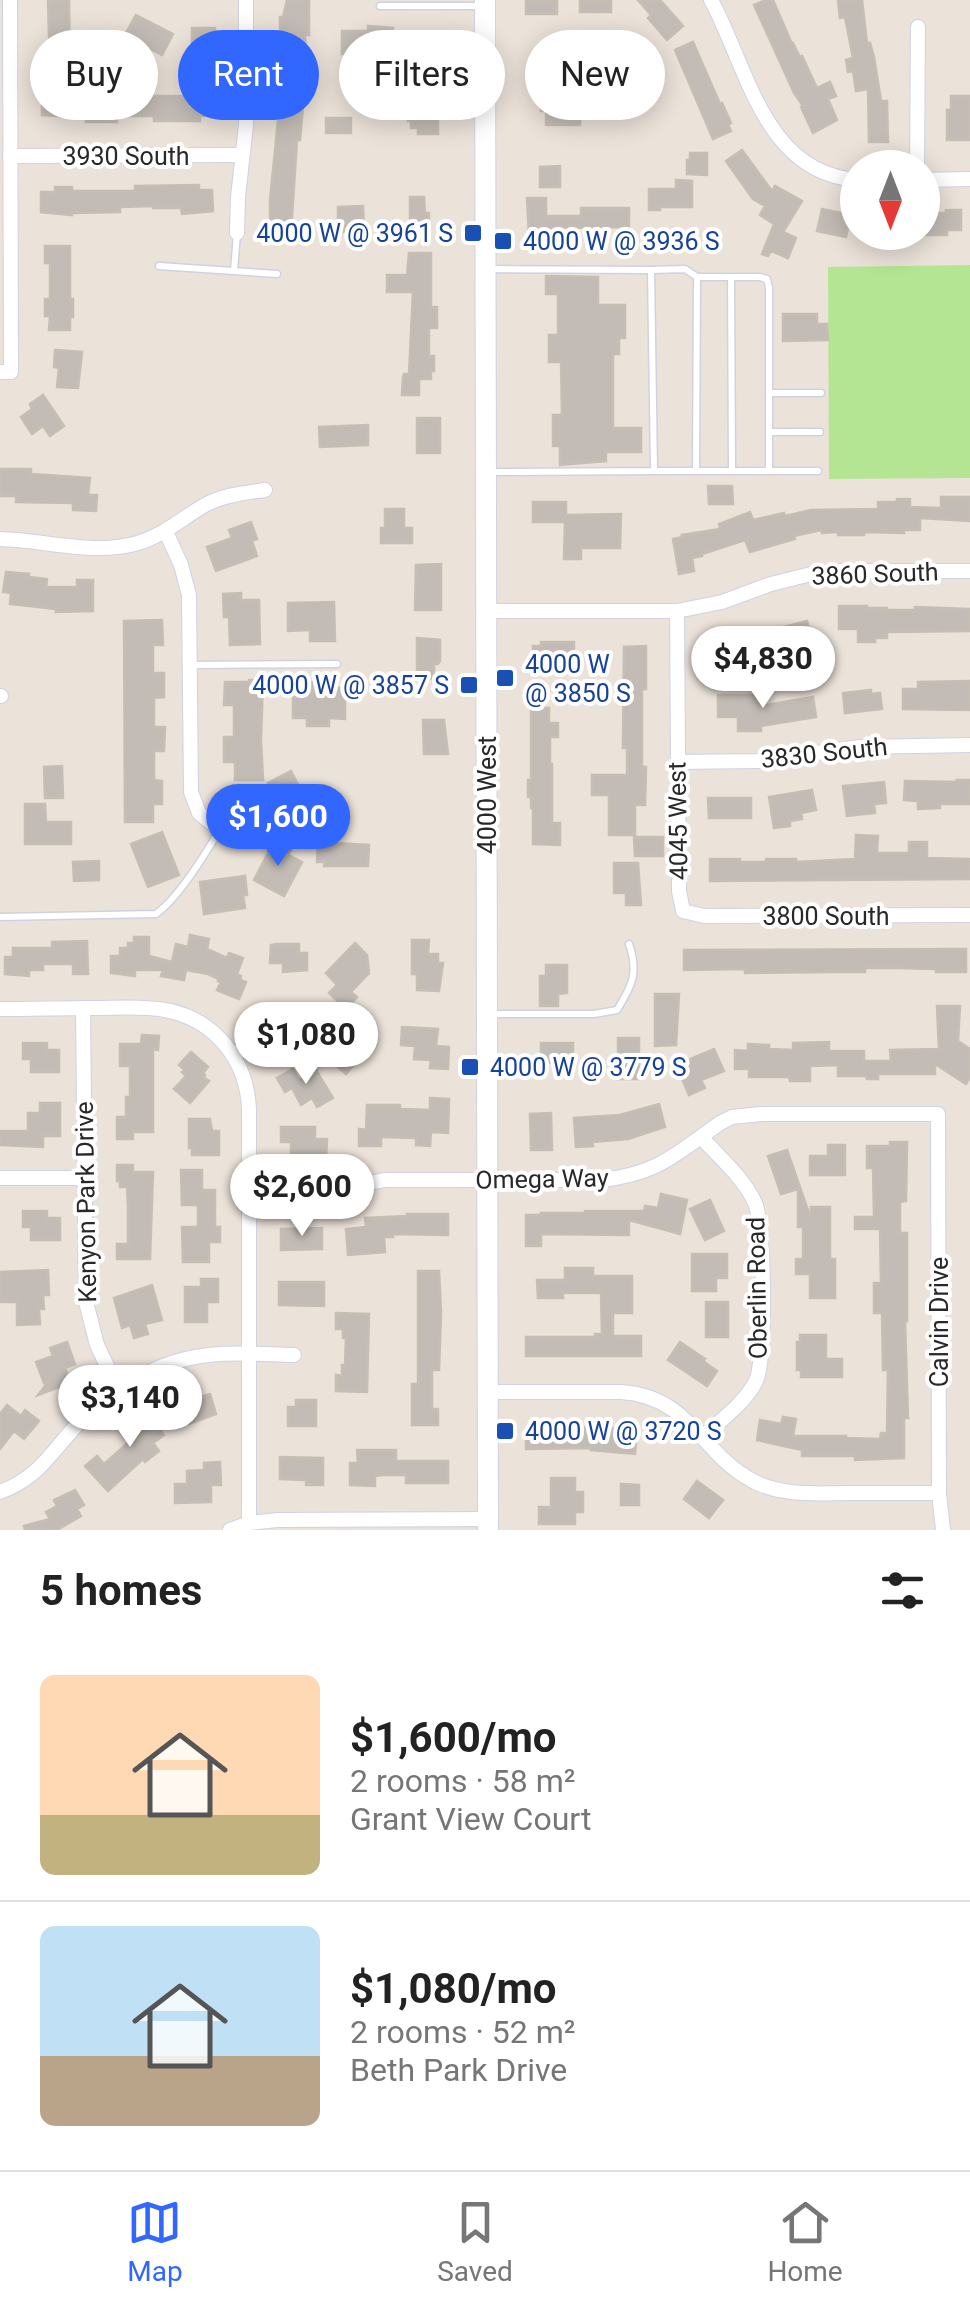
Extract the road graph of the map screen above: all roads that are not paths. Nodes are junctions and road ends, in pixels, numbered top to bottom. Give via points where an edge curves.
1 (10, 0) edge
2 (246, 0) edge
3 (711, 0) edge
4 (484, 3) edge
5 (380, 6) dead end
6 (918, 27) dead end
7 (917, 150) edge
8 (10, 156) junction
9 (242, 156) junction
10 (840, 176) edge
11 (970, 179) edge
12 (940, 180) edge
13 (237, 233) joint
14 (159, 266) dead end
15 (485, 269) junction
16 (652, 270) junction
17 (234, 271) junction
18 (278, 274) dead end
19 (697, 277) junction
20 (732, 277) junction
21 (0, 372) edge
22 (769, 393) junction
23 (821, 393) dead end
24 (769, 432) junction
25 (820, 432) dead end
26 (654, 471) junction
27 (696, 471) junction
28 (732, 471) junction
29 (769, 471) junction
30 (818, 471) dead end
31 (486, 472) junction
32 (265, 490) dead end
33 (166, 532) junction
34 (0, 539) edge
35 (970, 571) edge
36 (678, 610) junction
37 (486, 611) junction
38 (337, 664) dead end
39 (190, 665) junction
40 (970, 746) edge
41 (678, 762) junction
42 (220, 830) joint
43 (683, 912) joint
44 (970, 915) edge
45 (0, 918) edge
46 (628, 944) dead end
47 (83, 1008) junction
48 (0, 1009) edge
49 (487, 1014) junction
50 (289, 1022) dead end
51 (233, 1055) junction
52 (938, 1114) joint
53 (701, 1137) junction
54 (0, 1178) edge
55 (84, 1178) junction
56 (488, 1180) junction
57 (249, 1194) junction
58 (249, 1354) junction
59 (294, 1355) dead end
60 (118, 1389) junction
61 (488, 1392) junction
62 (702, 1437) junction
63 (0, 1492) edge
64 (939, 1493) junction
65 (249, 1523) junction
66 (488, 1525) edge
67 (230, 1530) edge
68 (943, 1530) edge

1 - 8 street
2 - 9 street
3 - 10 street via 782,142 805,163
4 - 5 lane
4 - 15 street, 4000 West
6 - 7 street
8 - 9 street, 3930 South
8 - 21 street via 11,372
9 - 13 street
11 - 12 street
13 - 17 lane
14 - 17 lane
15 - 16 lane
15 - 31 street, 4000 West
16 - 19 lane via 685,269
16 - 26 lane
17 - 18 lane
19 - 20 lane
19 - 27 lane
20 - 22 lane via 760,277 769,284
20 - 28 lane
22 - 23 lane
22 - 24 lane
24 - 25 lane
24 - 29 lane
26 - 27 lane
26 - 31 lane
27 - 28 lane
28 - 29 lane
29 - 30 lane
31 - 37 street, 4000 West
32 - 33 street via 208,504
33 - 34 street via 108,547
33 - 39 street via 187,586
35 - 36 street, 3860 South via 811,574
36 - 37 street, 3860 South
36 - 41 street, 4045 West
37 - 49 street, 4000 West
38 - 39 lane
39 - 42 street via 191,792 200,813
40 - 41 street, 3830 South via 860,747 774,760
41 - 43 street, 4045 West
42 - 45 lane via 156,914
43 - 44 street, 3800 South
46 - 49 lane via 634,972 617,1010
47 - 48 street
47 - 51 street via 178,1013 209,1028
47 - 55 street, Kenyon Park Drive
49 - 56 street, 4000 West
50 - 51 street
51 - 57 street via 248,1098
52 - 53 street, Omega Way via 746,1114
52 - 64 street, Calvin Drive
53 - 56 street, Omega Way via 653,1169 620,1178
53 - 62 street, Oberlin Road via 754,1200 762,1240 758,1376
54 - 55 street
55 - 60 street, Kenyon Park Drive via 86,1302
56 - 57 street, Omega Way via 384,1180 320,1194
56 - 61 street, 4000 West
57 - 58 street
58 - 59 street
58 - 60 street via 193,1358
58 - 65 street
60 - 63 street via 84,1416 33,1475
61 - 62 street via 638,1393 667,1404
61 - 66 street, 4000 West
62 - 64 street via 738,1471 776,1490
64 - 68 street, Calvin Drive
65 - 66 street
65 - 67 street

